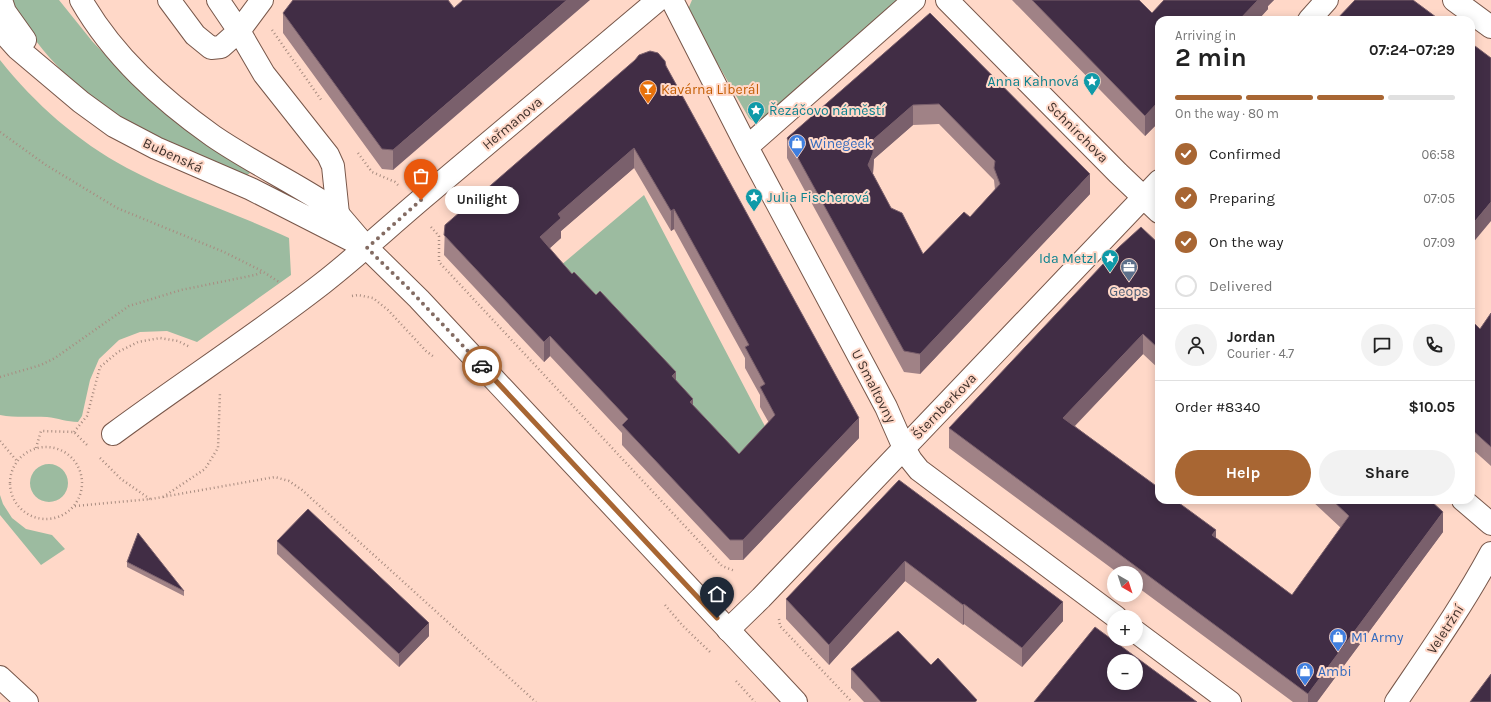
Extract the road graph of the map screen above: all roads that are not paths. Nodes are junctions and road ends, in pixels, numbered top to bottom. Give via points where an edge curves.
1 (1, 0) edge
2 (74, 0) edge
3 (81, 0) edge
4 (169, 0) edge
5 (218, 0) edge
6 (262, 0) edge
7 (658, 0) edge
8 (672, 0) edge
9 (914, 0) edge
10 (946, 0) edge
11 (1328, 0) edge
12 (1454, 0) edge
13 (1313, 16) edge
14 (92, 19) junction
15 (1491, 27) edge
16 (0, 29) edge
17 (239, 30) junction
18 (49, 76) junction
19 (747, 147) junction
20 (1155, 192) edge
21 (1151, 204) edge
22 (338, 214) junction
23 (367, 248) junction
24 (113, 434) dead end
25 (904, 448) junction
26 (1468, 504) edge
27 (1491, 524) edge
28 (1491, 553) edge
29 (1107, 610) edge
30 (728, 630) junction
31 (1143, 637) edge
32 (0, 677) edge
33 (27, 702) edge
34 (796, 702) edge
35 (1230, 702) edge
36 (1396, 702) edge

1 - 18 street via 5,12
2 - 14 street
3 - 14 street, Bubenská
4 - 17 street via 195,35 211,48 221,47
5 - 17 street
6 - 17 street
7 - 23 street, Heřmanova
8 - 19 street
9 - 19 street
10 - 21 street, Schnirchova
11 - 13 street
12 - 15 street
14 - 22 street, Bubenská via 123,59 166,100 214,136 323,202
16 - 18 street, Bubenská
17 - 22 street via 264,74 328,156 333,166
18 - 23 street, Bubenská via 114,126 156,148 251,189
19 - 25 street, U Smaltovny via 886,407
20 - 21 street, Šternberkova
21 - 25 street, Šternberkova
22 - 23 street, Bubenská
23 - 24 street, Heřmanova via 294,305
23 - 30 street, Bubenská via 418,298
25 - 29 street, U Smaltovny via 918,470
25 - 30 street, Šternberkova
26 - 27 street
28 - 36 street, Veletržní via 1472,588
30 - 34 street, Bubenská
31 - 35 street
32 - 33 street

